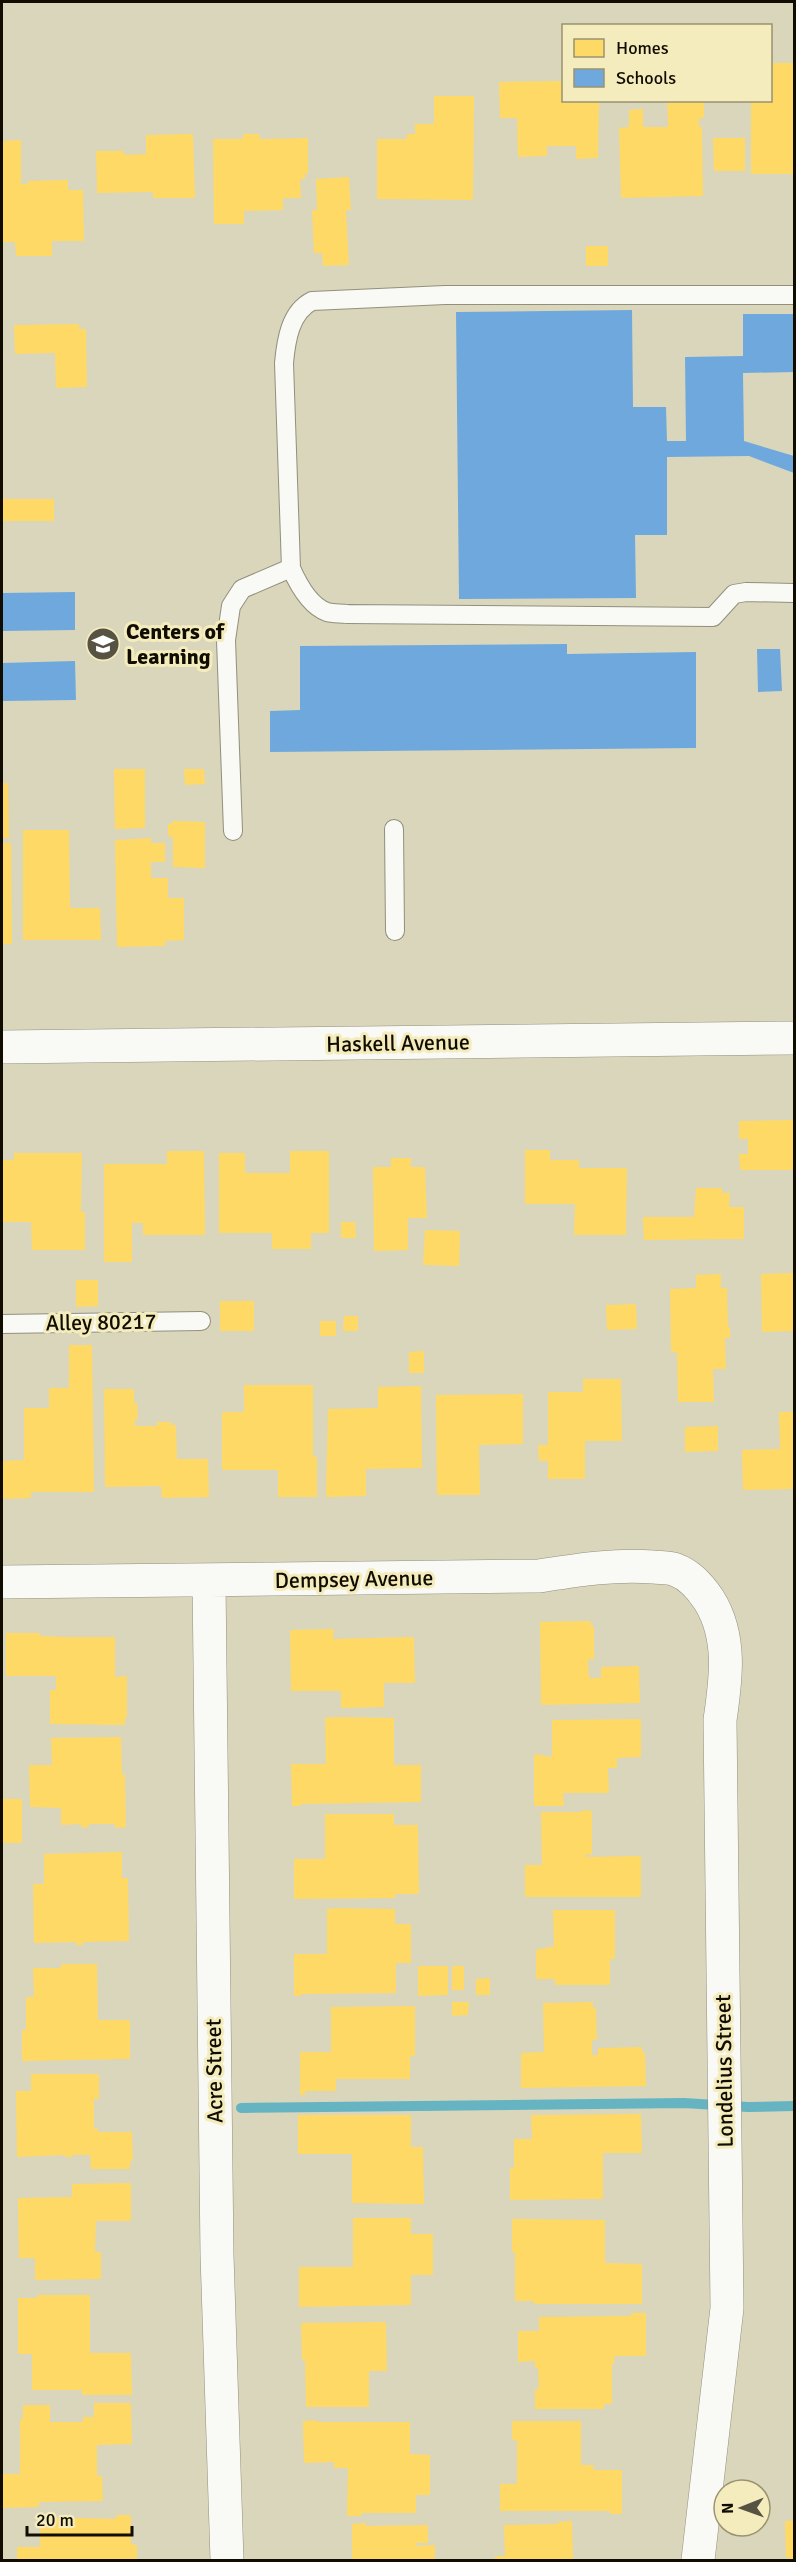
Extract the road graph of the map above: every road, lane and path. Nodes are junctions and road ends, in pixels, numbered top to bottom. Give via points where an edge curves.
1 (795, 295) edge
2 (291, 568) junction
3 (795, 593) edge
4 (394, 830) dead end
5 (233, 831) dead end
6 (395, 931) dead end
7 (795, 1038) edge
8 (2, 1047) edge
9 (201, 1321) dead end
10 (2, 1324) edge
11 (209, 1581) junction
12 (2, 1582) edge
13 (701, 1586) joint
14 (227, 2560) edge
15 (698, 2560) edge

1 - 2 lane via 445,295 312,301 302,306 286,341 284,363
2 - 3 lane via 299,585 326,612 347,614 713,616 734,594
2 - 5 lane via 243,589 231,606 226,640
4 - 6 lane
7 - 8 street, Haskell Avenue
9 - 10 lane, Alley 80217
11 - 12 street, Dempsey Avenue
11 - 13 street, Dempsey Avenue via 539,1576 629,1565 675,1570
11 - 14 street, Acre Street via 217,2255
13 - 15 street, Londelius Street via 717,1613 726,1645 720,1720 727,2308

